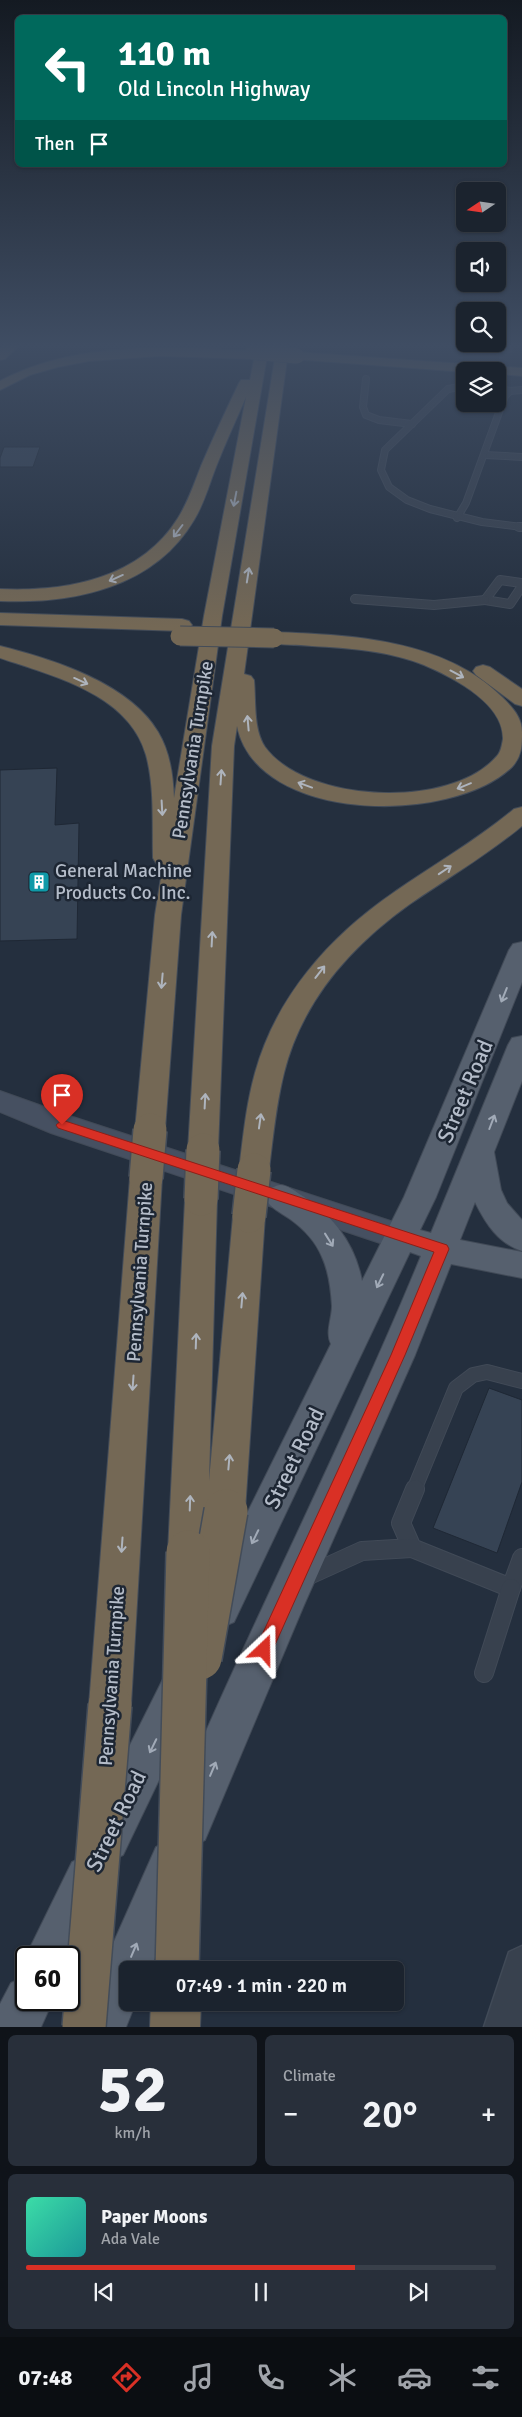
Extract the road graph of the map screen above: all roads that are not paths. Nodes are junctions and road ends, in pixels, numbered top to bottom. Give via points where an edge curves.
1 (220, 440) edge
2 (244, 440) edge
3 (269, 440) edge
4 (396, 440) edge
5 (490, 440) edge
6 (485, 455) junction
7 (522, 457) edge
8 (456, 518) junction
9 (522, 527) edge
10 (522, 585) edge
11 (0, 596) edge
12 (355, 599) dead end
13 (485, 600) junction
14 (0, 619) edge
15 (241, 623) junction
16 (0, 631) edge
17 (181, 631) junction
18 (274, 633) junction
19 (0, 652) edge
20 (522, 700) edge
21 (522, 814) edge
22 (168, 915) junction
23 (522, 950) edge
24 (522, 1045) edge
25 (0, 1101) edge
26 (480, 1154) junction
27 (280, 1197) junction
28 (401, 1237) junction
29 (522, 1238) edge
30 (442, 1249) junction
31 (522, 1265) edge
32 (336, 1372) junction
33 (522, 1381) edge
34 (412, 1548) junction
35 (522, 1558) edge
36 (294, 1582) junction
37 (512, 1588) junction
38 (484, 1672) dead end
39 (185, 1743) junction
40 (55, 1946) edge
41 (177, 1961) edge
42 (522, 1965) edge
43 (23, 2011) edge
44 (176, 2011) edge
45 (15, 2027) edge
46 (84, 2027) edge
47 (101, 2027) edge
48 (175, 2027) edge
49 (503, 2027) edge

1 -> 11 highway via 185,521 158,553 130,571 86,589 38,596
2 -> 22 highway, Pennsylvania Turnpike
15 -> 3 highway, Pennsylvania Turnpike
4 - 8 lane via 380,460 380,472 388,485 405,498
5 - 6 lane
6 - 7 lane
6 - 8 lane via 466,503
8 - 9 lane
10 - 13 lane via 500,580
10 - 13 lane via 510,604
12 - 13 lane via 434,605
14 - 17 highway
18 -> 15 highway via 378,647 456,673 486,693 506,714 514,738 509,754 495,770 473,783 412,798 357,798 290,779 262,758 248,733
39 -> 15 highway, Pennsylvania Turnpike, bridge via 202,1150 220,784
16 - 17 highway
17 - 18 highway, bridge
18 - 20 highway via 340,630 410,642 454,656 491,676
19 -> 22 highway via 97,688 125,708 146,730 160,770
39 -> 21 highway, bridge via 226,1511 249,1216 261,1116 274,1058 298,1004 332,957 374,919
22 -> 46 highway, Pennsylvania Turnpike, bridge
23 -> 28 main road, Street Road
26 -> 24 main road, Street Road
25 - 27 main road via 62,1125
26 - 29 main road via 482,1181 489,1201 502,1220
26 - 30 main road, Street Road
27 - 28 main road
27 -> 32 main road via 313,1220 330,1240 342,1267 349,1302 346,1335
28 - 30 main road
28 -> 32 main road, Street Road
30 - 31 main road
30 - 36 main road, Street Road via 398,1355
32 -> 40 main road, Street Road
33 - 34 lane via 492,1371 472,1374 456,1388 401,1523
34 - 36 lane via 362,1551
34 - 37 lane
35 - 37 lane
47 -> 36 main road, Street Road
37 - 38 lane
39 - 41 highway, Pennsylvania Turnpike, bridge
42 - 49 street
43 - 45 main road
44 - 48 highway

